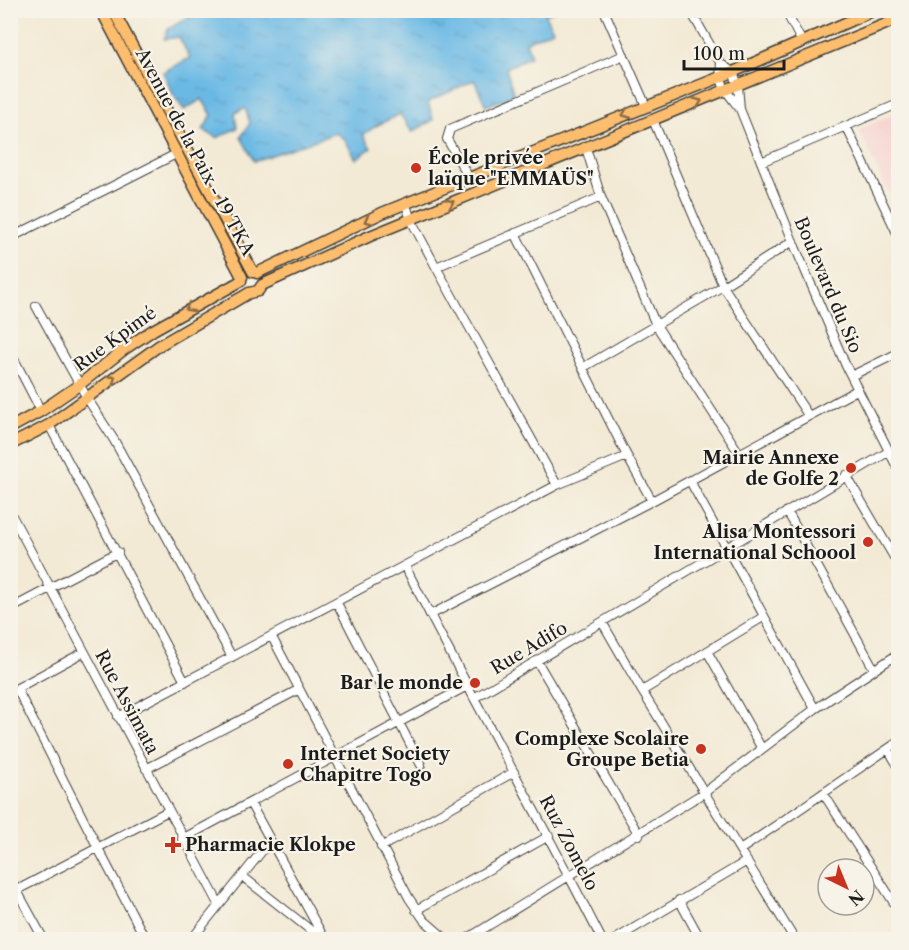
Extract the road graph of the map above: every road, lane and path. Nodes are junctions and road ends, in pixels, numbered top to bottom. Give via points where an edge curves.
1 (101, 10) edge
2 (113, 10) edge
3 (604, 10) edge
4 (690, 10) edge
5 (785, 10) edge
6 (875, 10) edge
7 (898, 19) edge
8 (802, 42) junction
9 (624, 55) junction
10 (721, 64) junction
11 (733, 72) junction
12 (719, 77) junction
13 (738, 85) junction
14 (726, 90) junction
15 (898, 104) edge
16 (646, 106) junction
17 (740, 109) junction
18 (653, 120) junction
19 (846, 126) junction
20 (586, 148) junction
21 (178, 153) junction
22 (761, 162) junction
23 (469, 178) junction
24 (601, 197) junction
25 (406, 205) junction
26 (411, 220) junction
27 (515, 233) junction
28 (898, 235) edge
29 (10, 238) edge
30 (792, 241) junction
31 (436, 267) junction
32 (248, 276) junction
33 (262, 285) junction
34 (723, 286) junction
35 (249, 293) junction
36 (36, 306) dead end
37 (656, 325) junction
38 (10, 351) edge
39 (898, 353) edge
40 (584, 367) junction
41 (851, 376) junction
42 (79, 385) junction
43 (857, 390) junction
44 (87, 398) junction
45 (41, 411) junction
46 (808, 416) junction
47 (49, 425) junction
48 (10, 428) edge
49 (10, 446) edge
50 (888, 452) junction
51 (739, 453) junction
52 (627, 456) junction
53 (898, 469) edge
54 (846, 476) junction
55 (690, 481) junction
56 (557, 485) junction
57 (652, 501) junction
58 (787, 511) junction
59 (10, 512) edge
60 (726, 547) junction
61 (117, 552) junction
62 (898, 564) edge
63 (405, 566) junction
64 (50, 588) junction
65 (337, 603) junction
66 (10, 609) edge
67 (430, 615) junction
68 (763, 617) junction
69 (602, 622) junction
70 (272, 637) junction
71 (707, 651) junction
72 (84, 652) junction
73 (898, 654) edge
74 (232, 657) junction
75 (537, 661) junction
76 (874, 669) junction
77 (185, 682) junction
78 (467, 686) junction
79 (14, 690) edge
80 (298, 690) junction
81 (642, 691) junction
82 (474, 698) junction
83 (815, 709) junction
84 (118, 717) junction
85 (400, 724) junction
86 (898, 742) edge
87 (762, 749) junction
88 (888, 749) junction
89 (335, 758) junction
90 (421, 765) dead end
91 (898, 766) edge
92 (146, 769) junction
93 (514, 772) junction
94 (705, 792) junction
95 (823, 793) junction
96 (250, 803) junction
97 (168, 812) junction
98 (639, 835) junction
99 (549, 836) junction
100 (182, 838) junction
101 (270, 841) junction
102 (381, 847) junction
103 (98, 848) junction
104 (740, 850) junction
105 (747, 861) junction
106 (569, 875) junction
107 (242, 876) junction
108 (10, 878) edge
109 (17, 890) junction
110 (680, 900) junction
111 (219, 904) junction
112 (898, 909) edge
113 (416, 910) junction
114 (196, 938) edge
115 (44, 939) edge
116 (146, 939) edge
117 (324, 939) edge
118 (447, 939) edge
119 (465, 939) edge
120 (602, 939) edge
121 (614, 939) edge
122 (701, 939) edge
123 (795, 939) edge

1 - 21 main road, Avenue de la Paix - 19 TKA
2 - 32 main road
3 - 9 street
4 - 10 street
5 - 8 street
6 - 8 main road, Rue Kpimé
7 - 13 main road
8 - 11 main road, Rue Kpimé
9 - 16 street
9 - 23 street via 450,129 447,139
10 - 11 street
10 - 12 street
11 - 12 main road, Rue Kpimé
11 - 13 street, Boulevard du Sio
12 - 14 street, Boulevard du Sio
12 - 16 main road, Rue Kpimé
13 - 14 main road
13 - 17 street, Boulevard du Sio
14 - 17 street, Boulevard du Sio
18 -> 14 main road
15 - 19 street
16 -> 23 main road, Rue Kpimé
17 - 22 street, Boulevard du Sio
18 - 20 main road
18 - 34 street
19 - 22 street
19 - 28 street
20 - 24 street
26 -> 20 main road
21 - 29 street
21 - 32 main road, Avenue de la Paix - 19 TKA
22 - 30 street, Boulevard du Sio
23 - 25 main road, Rue Kpimé
24 - 27 street
24 - 37 street
25 - 26 street
25 -> 32 main road, Rue Kpimé
26 - 31 street
26 - 33 main road
27 - 31 street
27 - 40 street
30 - 34 street
30 - 41 street, Boulevard du Sio
31 - 56 street
32 - 33 main road via 261,279
32 - 35 main road via 243,288
32 -> 42 main road, Rue Kpimé via 153,330
33 - 35 main road
34 - 37 street
34 - 46 street
44 -> 35 main road via 160,345
36 - 42 street
37 - 40 street
37 - 51 street
38 - 45 street
39 - 41 street
40 - 52 street
41 - 43 street, Boulevard du Sio
42 - 44 street
42 - 45 main road, Rue Kpimé
43 - 46 street
43 - 50 street, Boulevard du Sio
44 - 47 main road
44 - 74 street via 114,440
45 - 48 main road, Rue Kpimé
46 - 51 street
47 - 49 main road
47 - 61 street
50 - 53 street, Boulevard du Sio
50 - 54 street, Rue Adifo
51 - 55 street
52 - 56 street
52 - 57 street
54 - 58 street, Rue Adifo
54 - 62 street
55 - 57 street
55 - 60 street
56 - 63 street
57 - 67 street
58 - 60 street, Rue Adifo
58 - 76 street
59 - 64 street, Rue Assimata
60 - 68 street
60 - 69 street, Rue Adifo
61 - 64 street
61 - 77 street
63 - 65 street
63 - 67 street
64 - 66 street
64 - 72 street, Rue Assimata
65 - 70 street
65 - 85 street
67 - 78 street
68 - 71 street
68 - 83 street
69 - 75 street, Rue Adifo
69 - 81 street
70 - 74 street
70 - 80 street
71 - 81 street
71 - 87 street
72 - 79 street
72 - 84 street, Rue Assimata
73 - 76 street
74 - 77 street
75 - 82 street, Rue Adifo
75 - 98 street
76 - 83 street
77 - 84 street
78 - 82 street
78 - 85 street
79 - 103 street
80 - 89 street
80 - 92 street
81 - 94 street
82 - 93 street, Ruz Zomelo
83 - 87 street
84 - 92 street, Rue Assimata
85 - 89 street
85 - 90 street
86 - 88 street
87 - 94 street
88 - 91 street
88 - 95 street
89 - 96 street
89 - 102 street
92 - 97 street, Rue Assimata
93 - 99 street, Ruz Zomelo
93 - 102 street
94 - 98 street
94 - 104 street
95 - 104 street
95 - 112 street
96 - 100 street
96 - 101 street
97 - 100 street, Rue Assimata
97 - 103 street
98 - 106 street
99 - 106 street, Ruz Zomelo
99 - 113 street
100 - 111 street, Rue Assimata
101 - 107 street
101 - 117 street
102 - 113 street
103 - 109 street
103 - 116 street
104 - 105 street
105 - 110 street
105 - 123 street
106 - 119 street
106 - 120 street, Ruz Zomelo
107 - 111 street
107 - 117 street
108 - 109 street
109 - 115 street
110 - 121 street
110 - 122 street
111 - 114 street
113 - 118 street

